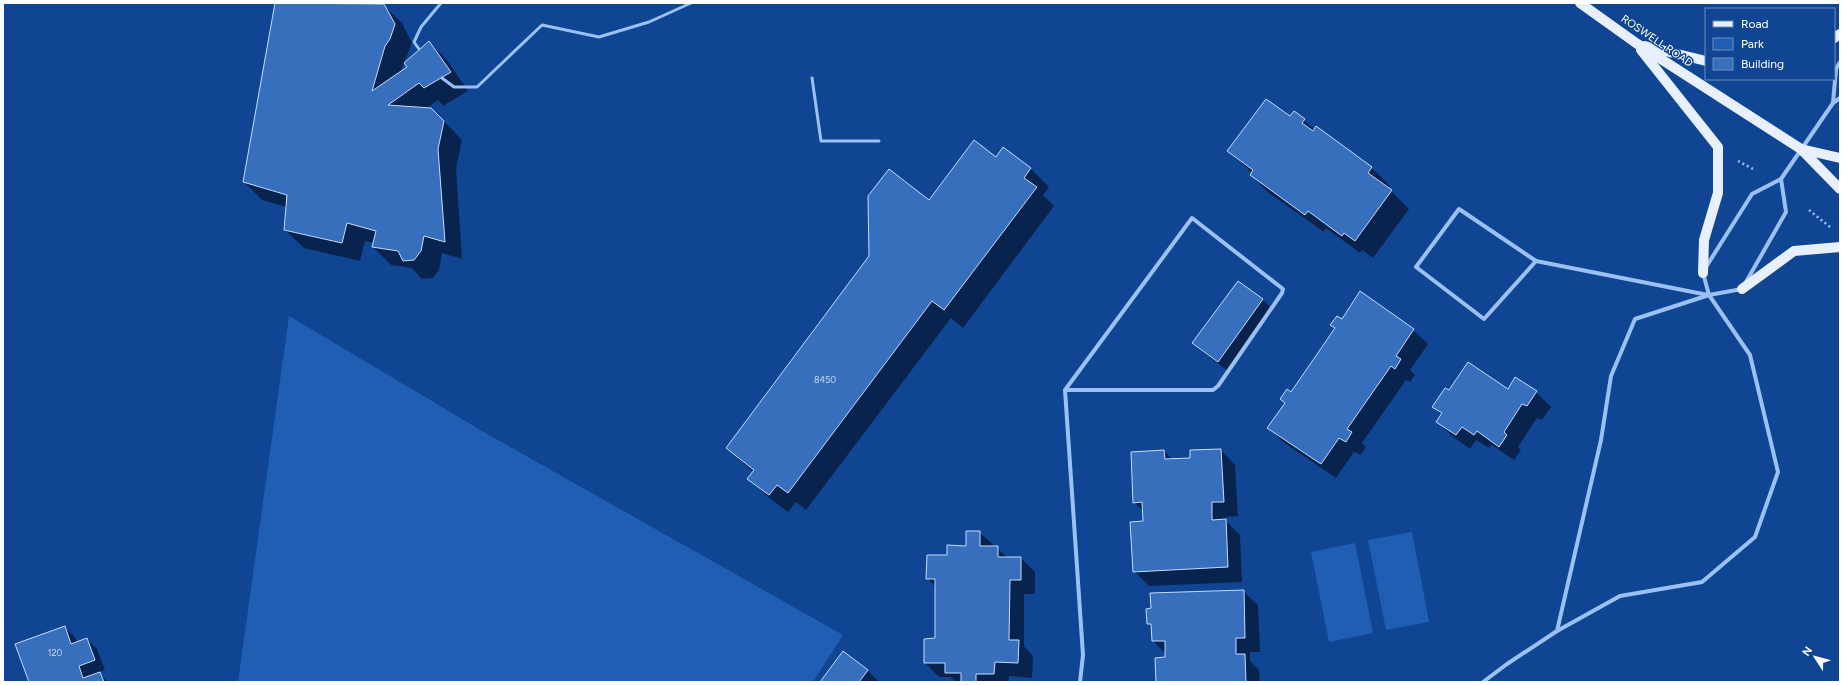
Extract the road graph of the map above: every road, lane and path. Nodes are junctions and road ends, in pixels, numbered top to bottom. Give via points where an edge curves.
1 (441, 3) edge
2 (690, 3) edge
3 (1580, 3) edge
4 (1636, 43) junction
5 (419, 49) dead end
6 (1705, 61) edge
7 (1840, 62) edge
8 (442, 78) dead end
9 (812, 78) dead end
10 (1840, 98) edge
11 (1833, 103) junction
12 (879, 141) dead end
13 (1801, 149) junction
14 (1840, 158) edge
15 (1737, 161) dead end
16 (1755, 170) dead end
17 (1780, 179) junction
18 (1840, 189) edge
19 (1809, 210) dead end
20 (1830, 228) dead end
21 (1840, 247) edge
22 (1536, 261) junction
23 (1703, 273) junction
24 (1742, 289) junction
25 (1709, 295) junction
26 (1065, 390) junction
27 (1557, 631) junction
28 (1080, 682) edge
29 (1484, 682) edge

1 - 5 lane via 421,27 414,42
2 - 8 lane via 649,22 599,38 542,25 477,87 454,87
3 - 4 main road, ROSWELL ROAD
4 - 6 main road
4 - 13 main road, ROSWELL ROAD
4 - 23 main road via 1718,147 1718,193 1704,240
7 - 11 street via 1836,69
9 - 12 lane via 821,141
10 - 11 street
11 - 13 street
13 - 14 main road, ROSWELL ROAD
13 - 17 street
13 - 18 main road, ROSWELL ROAD
15 - 16 path
17 - 23 street via 1752,194
17 - 24 street via 1786,212
19 - 20 path
21 - 24 main road via 1794,251
22 - 22 street via 1484,319 1416,267 1459,208
22 - 25 street
23 - 25 street
24 - 25 street
25 - 27 street via 1635,320 1611,376 1601,440
25 - 27 street via 1750,355 1778,472 1755,537 1702,582 1620,596
26 - 26 street via 1213,390 1283,289 1192,218
26 - 28 street via 1083,655
27 - 29 street via 1506,664

